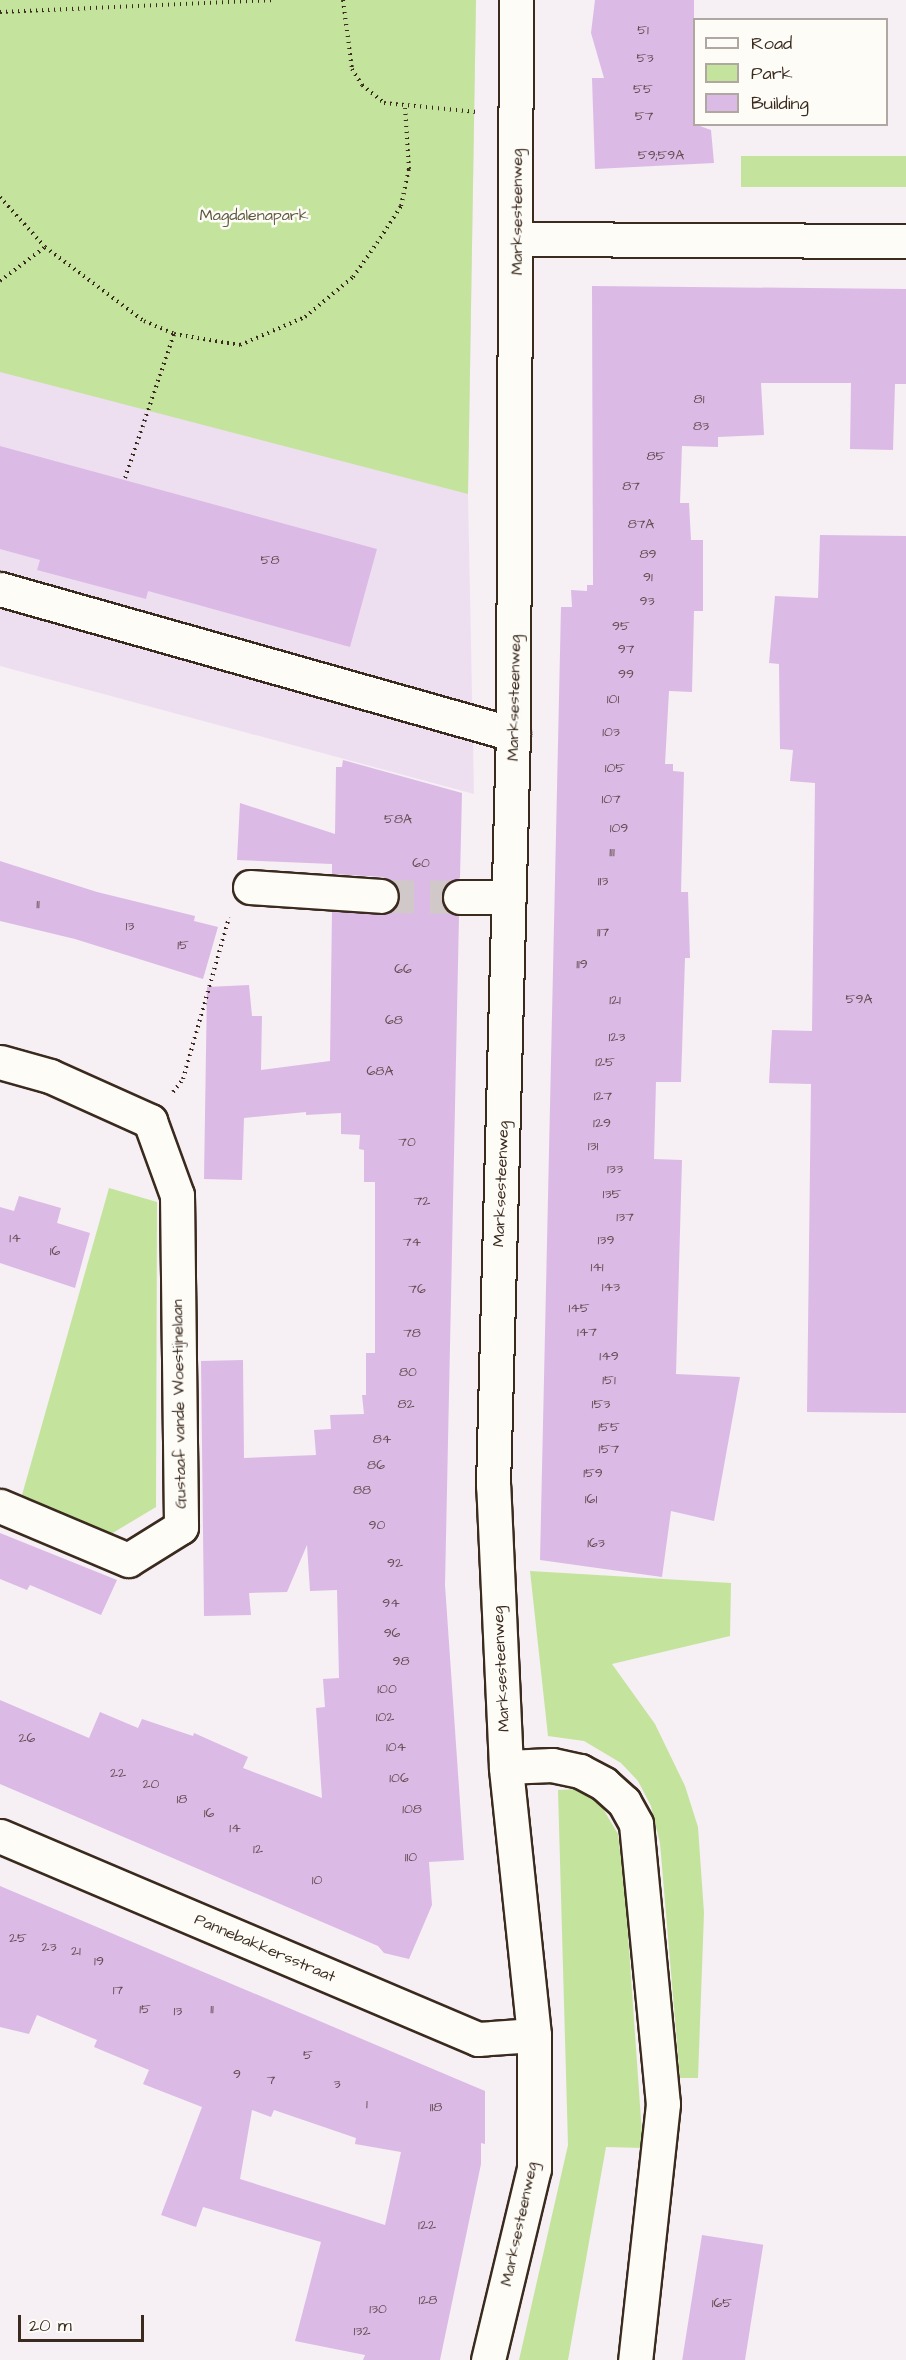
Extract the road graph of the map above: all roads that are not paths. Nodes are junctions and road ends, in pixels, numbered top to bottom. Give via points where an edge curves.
1 (516, 0) edge
2 (516, 239) junction
3 (906, 241) edge
4 (0, 589) edge
5 (513, 734) junction
6 (250, 887) road end
7 (381, 896) tunnel mouth
8 (460, 897) tunnel mouth
9 (509, 897) junction
10 (0, 1062) edge
11 (0, 1506) edge
12 (506, 1767) junction
13 (0, 1836) edge
14 (534, 2035) junction
15 (488, 2360) edge
16 (635, 2360) edge

1 - 2 street, Marksesteenweg
2 - 3 street
2 - 5 street, Marksesteenweg
4 - 5 street
5 - 9 street, Marksesteenweg
6 - 7 street
8 - 9 street
9 - 12 street, Marksesteenweg via 493,1486
10 - 11 street, Gustaaf vande Woestijnelaan via 50,1076 150,1121 177,1195 181,1527 128,1560
12 - 14 street, Marksesteenweg
12 - 16 street via 552,1765 580,1771 604,1784 624,1802 636,1824 663,2104
13 - 14 street, Pannebakkersstraat via 478,2039
14 - 15 street, Marksesteenweg via 534,2169

